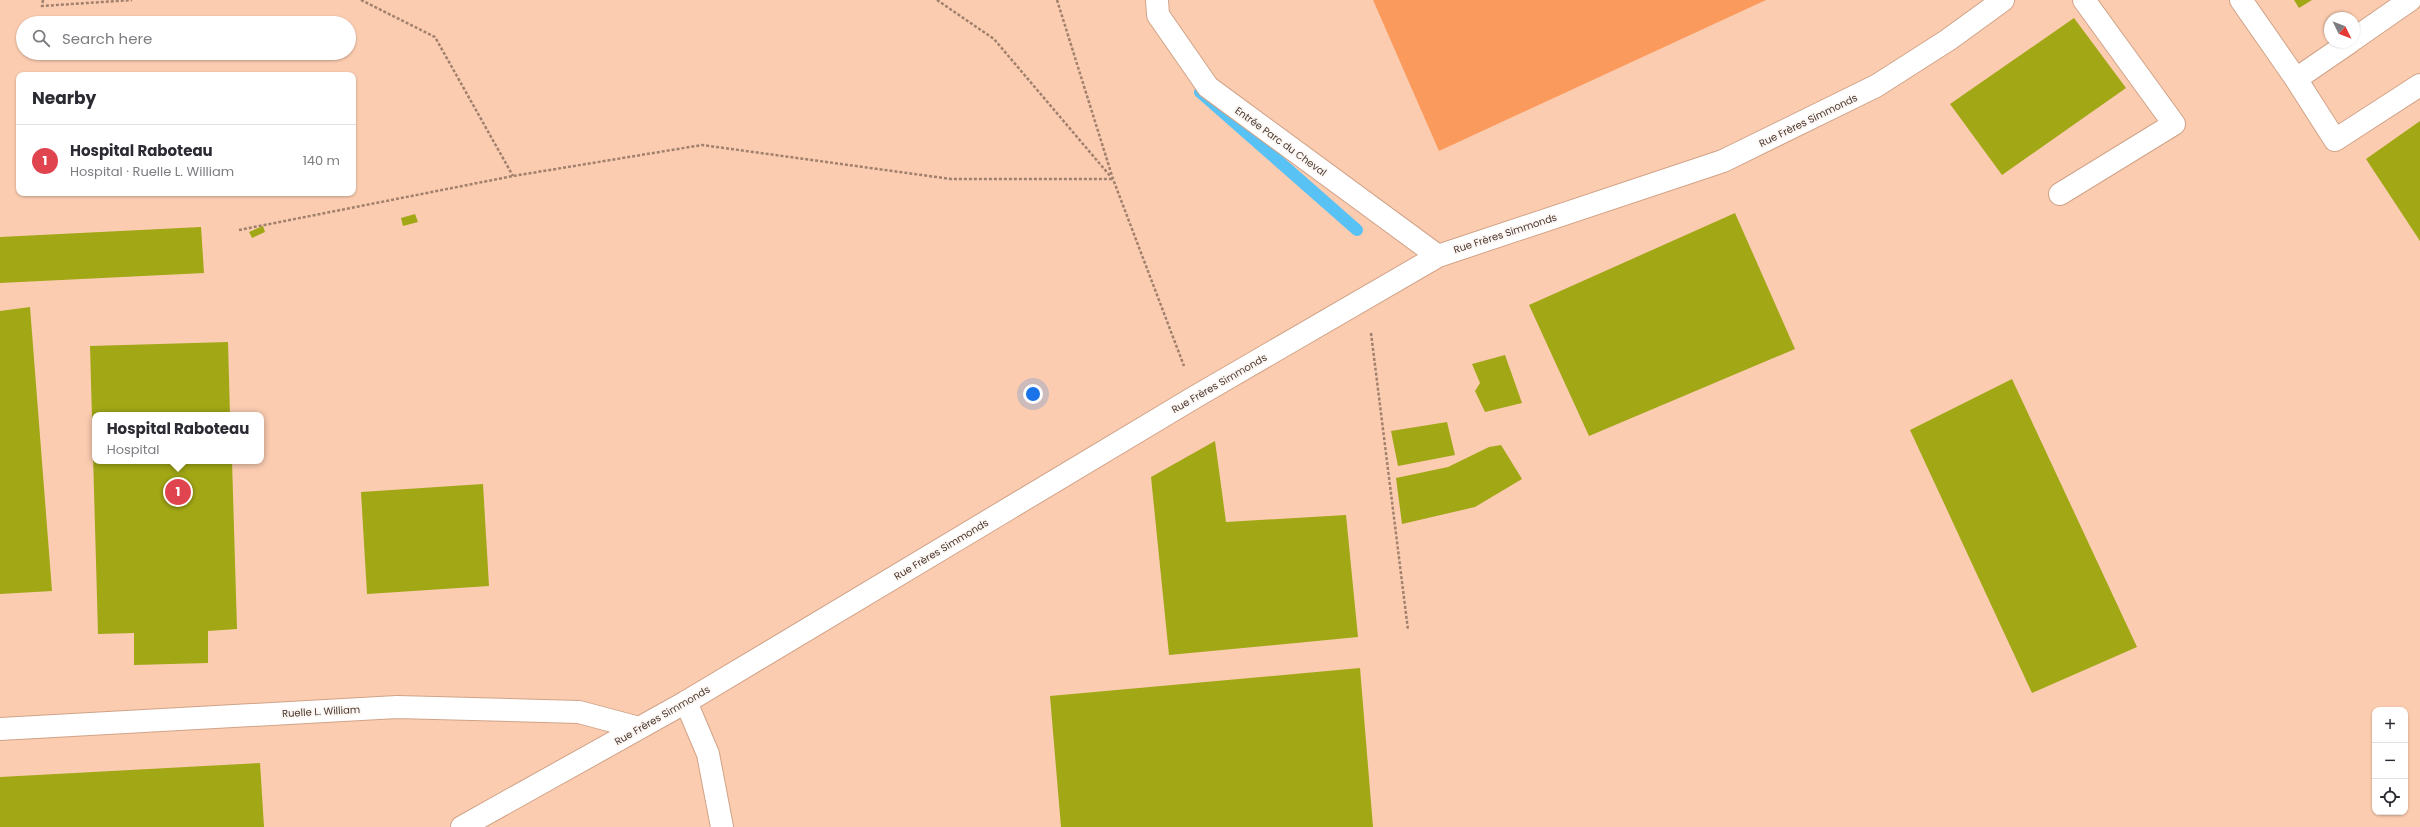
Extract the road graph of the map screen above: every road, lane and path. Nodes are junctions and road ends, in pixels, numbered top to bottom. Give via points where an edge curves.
1 (43, 0) edge
2 (132, 0) edge
3 (361, 0) edge
4 (937, 0) edge
5 (1057, 0) edge
6 (1157, 0) edge
7 (2003, 0) edge
8 (2084, 0) edge
9 (2241, 0) edge
10 (2410, 0) edge
11 (2360, 35) edge
12 (2341, 48) edge
13 (2296, 79) junction
14 (2420, 85) edge
15 (513, 176) junction
16 (1113, 179) junction
17 (2060, 194) dead end
18 (239, 230) dead end
19 (1438, 256) junction
20 (1367, 297) junction
21 (1195, 397) junction
22 (1408, 630) dead end
23 (686, 702) junction
24 (639, 728) junction
25 (0, 729) edge
26 (462, 827) edge
27 (722, 827) edge

1 - 2 path via 42,6
3 - 15 path via 435,37
4 - 16 path via 994,39
5 - 16 path
6 - 19 street, Entrée Parc du Cheval via 1158,15 1208,87
7 - 19 street, Rue Frères Simmonds via 1948,40 1876,86 1723,161
8 - 17 street via 2174,124
9 - 13 street
10 - 11 street
12 - 13 street
13 - 14 street via 2335,140
15 - 16 path via 702,145 951,179
15 - 18 path
16 - 21 path
19 - 20 street, Rue Frères Simmonds
20 - 21 street, Rue Frères Simmonds
20 - 22 path
21 - 23 street, Rue Frères Simmonds
23 - 24 street, Rue Frères Simmonds
23 - 27 street via 708,754
24 - 25 street, Ruelle L. William via 579,712 397,707
24 - 26 street, Rue Frères Simmonds

